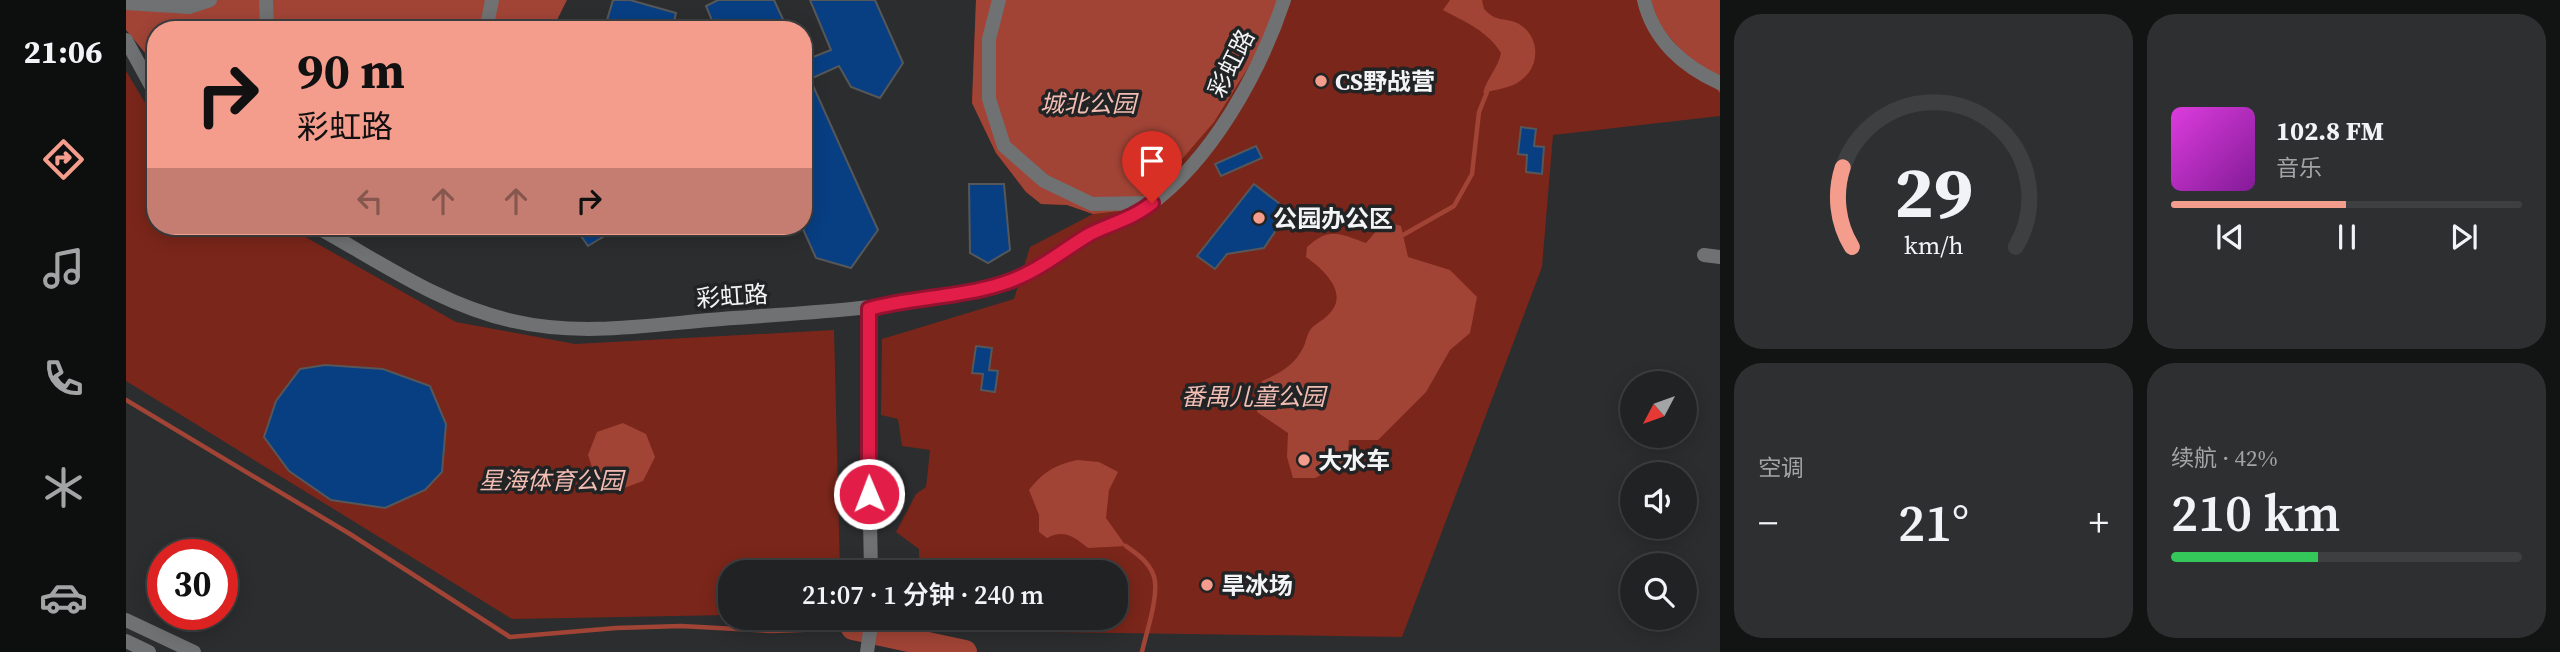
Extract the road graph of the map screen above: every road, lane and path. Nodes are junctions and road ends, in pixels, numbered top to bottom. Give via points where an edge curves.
1 (209, 0) edge
2 (266, 0) edge
3 (492, 0) edge
4 (999, 0) edge
5 (1284, 0) edge
6 (1644, 0) edge
7 (126, 3) edge
8 (267, 21) edge
9 (488, 21) edge
10 (126, 40) edge
11 (147, 78) edge
12 (1720, 83) edge
13 (1152, 203) junction
14 (330, 235) edge
15 (1704, 255) dead end
16 (1720, 257) edge
17 (869, 309) junction
18 (871, 560) edge
19 (126, 620) edge
20 (871, 630) edge
21 (126, 641) edge
22 (149, 652) edge
23 (194, 652) edge
24 (867, 652) edge

1 - 7 street via 189,7
2 - 8 street
3 - 9 street
4 - 13 street via 989,39 989,99 1004,146 1044,181 1093,204
5 - 13 street, 彩虹路 via 1249,84 1229,117
6 - 12 street via 1668,47
10 - 11 street
13 - 17 street, 彩虹路 via 1016,278 969,292
14 - 17 street, 彩虹路 via 448,301 542,327 609,328
15 - 16 street
17 - 18 street
19 - 23 street
20 - 24 street
21 - 22 street

